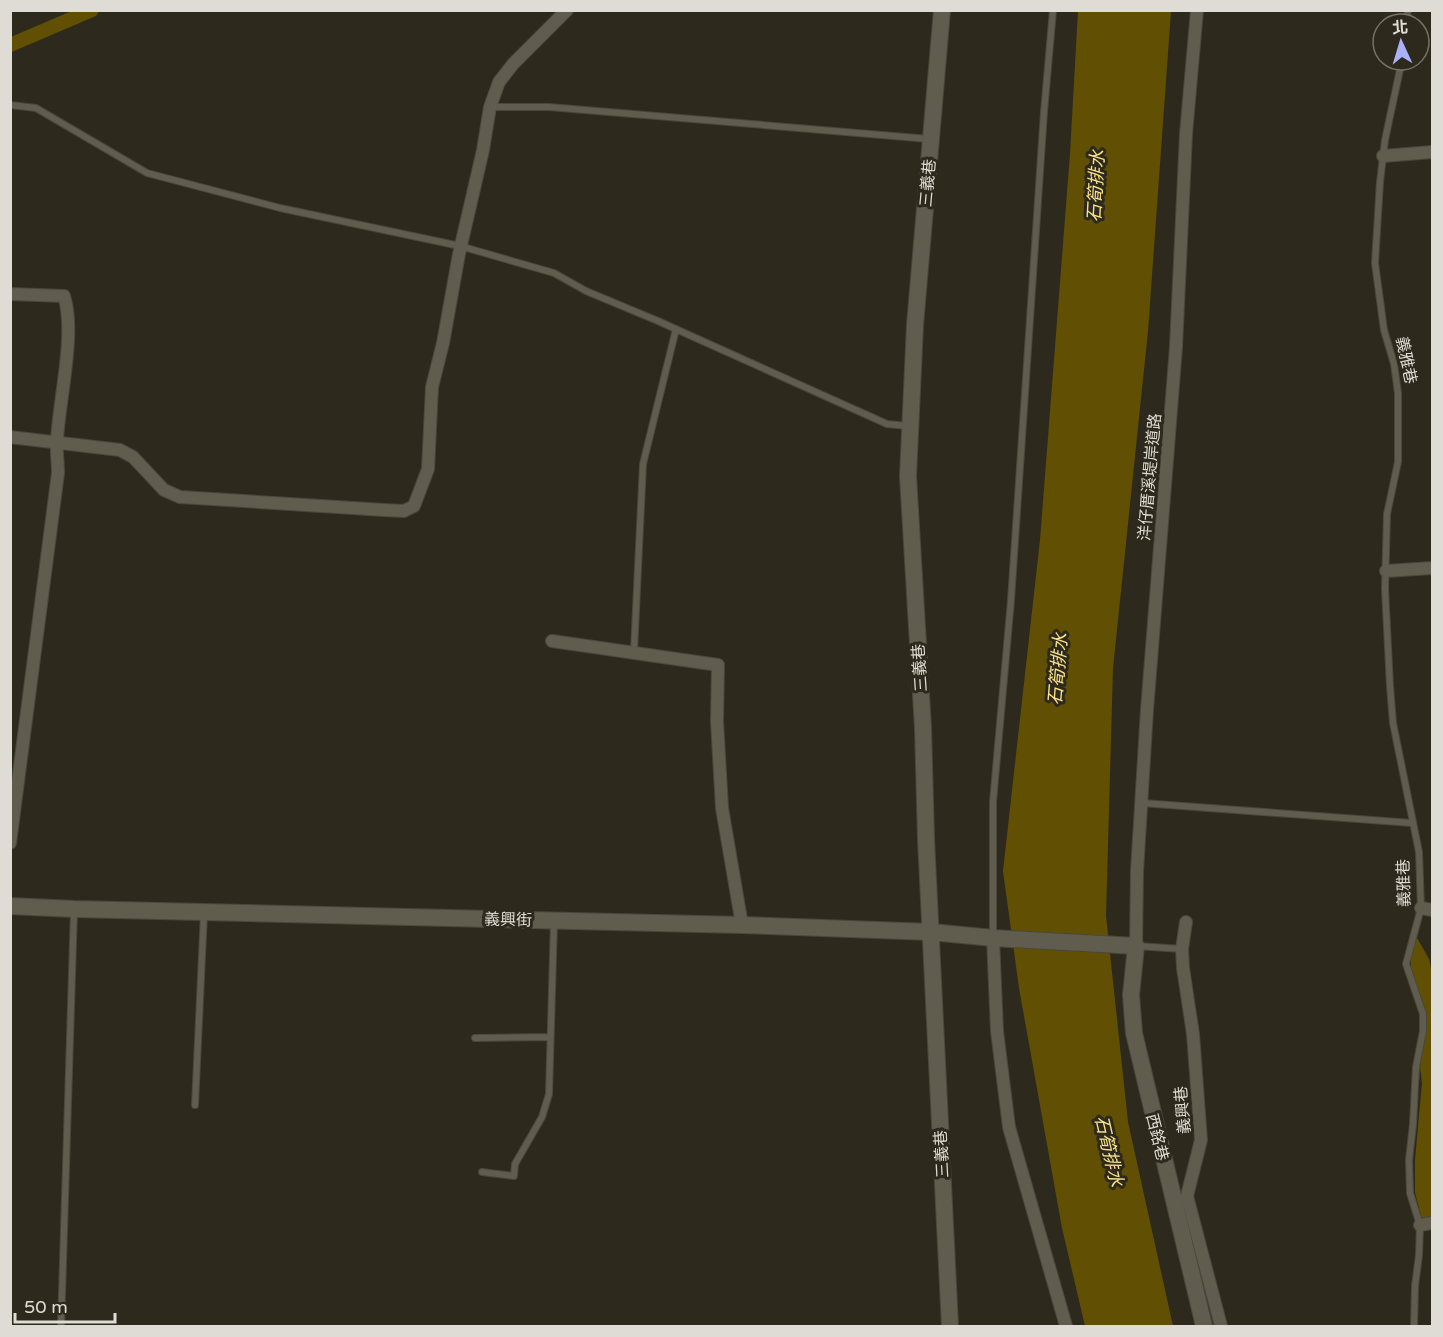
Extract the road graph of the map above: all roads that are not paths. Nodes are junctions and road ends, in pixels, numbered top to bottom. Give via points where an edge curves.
1 (567, 10) edge
2 (942, 10) edge
3 (1053, 10) edge
4 (1197, 10) edge
5 (1400, 72) edge
6 (10, 105) edge
7 (490, 107) junction
8 (931, 140) junction
9 (1432, 152) edge
10 (1383, 156) junction
11 (460, 246) junction
12 (10, 294) edge
13 (676, 329) junction
14 (909, 426) junction
15 (10, 437) edge
16 (56, 442) junction
17 (1432, 568) edge
18 (1386, 571) junction
19 (552, 641) dead end
20 (634, 651) junction
21 (1142, 803) junction
22 (1412, 823) junction
23 (10, 843) edge
24 (10, 906) edge
25 (74, 909) junction
26 (1427, 909) edge
27 (204, 912) junction
28 (554, 921) junction
29 (1186, 922) dead end
30 (742, 925) junction
31 (931, 932) junction
32 (998, 938) junction
33 (1136, 946) junction
34 (1182, 949) junction
35 (550, 1037) junction
36 (475, 1038) dead end
37 (195, 1105) dead end
38 (482, 1172) dead end
39 (1426, 1224) edge
40 (62, 1326) edge
41 (950, 1326) edge
42 (1066, 1326) edge
43 (1204, 1326) edge
44 (1221, 1326) edge
45 (1414, 1326) edge

1 - 7 street via 513,64
2 - 8 street, 三義巷
3 - 32 lane via 993,801
4 - 21 street, 洋仔厝溪堤岸道路
5 - 10 lane, 義雅巷
6 - 11 lane via 36,108 147,173 280,208
7 - 8 lane via 549,107
7 - 11 street
8 - 14 street, 三義巷
9 - 10 street
10 - 18 lane, 義雅巷 via 1375,264 1398,393 1398,462 1387,514
11 - 13 lane via 554,273 586,291
11 - 16 street via 432,387 428,469 414,506 404,511 180,497 164,490 134,457 120,450
12 - 16 street via 64,296 66,357
13 - 14 lane via 887,424
13 - 20 lane via 643,464
14 - 31 street, 三義巷 via 908,476
15 - 16 street
16 - 23 street via 58,473
17 - 18 street
18 - 22 lane, 義雅巷 via 1393,723
19 - 20 street
20 - 30 street via 718,665 722,808
21 - 22 lane
21 - 33 street, 洋仔厝溪堤岸道路
22 - 26 lane, 義雅巷
24 - 25 street, 義興街
25 - 27 street, 義興街
25 - 40 lane
26 - 39 lane, 義雅巷 via 1406,964 1424,1031 1416,1067 1408,1160 1410,1193
27 - 28 street, 義興街
27 - 37 lane
28 - 30 street, 義興街
28 - 35 lane
29 - 34 street, 義興巷
30 - 31 street, 義興街
31 - 32 street, 義興街
31 - 41 street, 三義巷
32 - 33 street, 義興街
32 - 42 street via 997,1031 1009,1127
33 - 34 lane
33 - 43 street, 西銘巷 via 1131,995 1134,1033
34 - 44 street, 義興巷 via 1201,1140 1187,1196
35 - 36 lane
35 - 38 lane via 549,1094 542,1117 515,1164 514,1176
39 - 45 lane, 義雅巷

